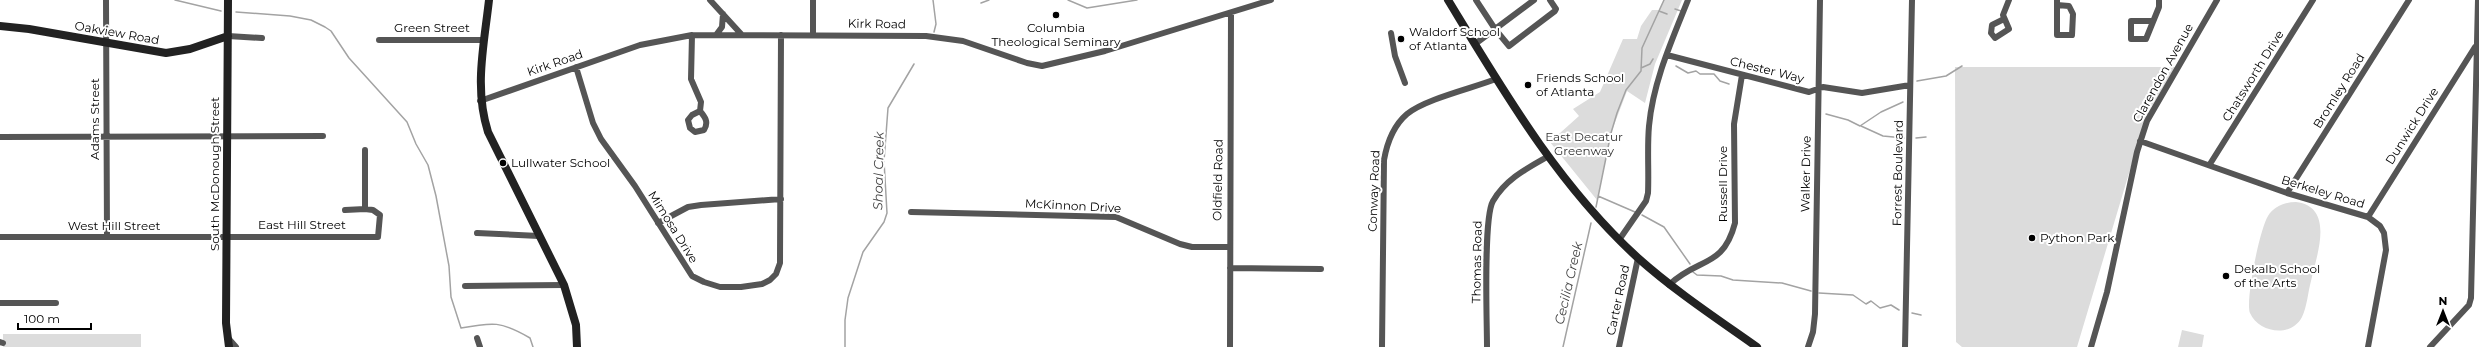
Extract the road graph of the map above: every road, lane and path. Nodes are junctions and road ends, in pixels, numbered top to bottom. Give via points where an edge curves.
1 (106, 0) edge
2 (228, 0) edge
3 (489, 0) edge
4 (710, 0) edge
5 (813, 0) edge
6 (1271, 0) edge
7 (1448, 0) edge
8 (1476, 0) edge
9 (1534, 0) edge
10 (1550, 0) edge
11 (1688, 0) edge
12 (1820, 0) edge
13 (1912, 0) edge
14 (2009, 0) edge
15 (2159, 0) edge
16 (2217, 0) edge
17 (2313, 0) edge
18 (2409, 0) edge
19 (2478, 0) edge
20 (2057, 2) edge
21 (1231, 13) junction
22 (723, 14) junction
23 (2004, 19) dead end
24 (2152, 21) dead end
25 (0, 26) edge
26 (1495, 30) junction
27 (1391, 33) dead end
28 (742, 34) junction
29 (692, 35) junction
30 (716, 35) junction
31 (781, 35) junction
32 (813, 35) junction
33 (228, 36) junction
34 (262, 38) dead end
35 (379, 40) dead end
36 (484, 40) junction
37 (107, 43) junction
38 (1475, 44) junction
39 (2475, 47) junction
40 (1667, 55) junction
41 (576, 67) junction
42 (1742, 75) junction
43 (1496, 79) junction
44 (1405, 83) dead end
45 (1910, 85) junction
46 (1818, 90) junction
47 (480, 101) junction
48 (700, 111) dead end
49 (323, 136) dead end
50 (0, 137) edge
51 (106, 137) junction
52 (227, 137) junction
53 (2140, 141) junction
54 (365, 150) dead end
55 (1547, 157) junction
56 (2210, 164) junction
57 (2287, 193) junction
58 (781, 199) junction
59 (365, 209) junction
60 (345, 210) dead end
61 (911, 212) dead end
62 (2368, 217) junction
63 (658, 223) junction
64 (477, 233) dead end
65 (540, 236) junction
66 (0, 237) edge
67 (107, 237) junction
68 (227, 237) junction
69 (1619, 240) junction
70 (1229, 247) junction
71 (1638, 258) junction
72 (1230, 268) junction
73 (1321, 269) dead end
74 (564, 285) junction
75 (1669, 285) junction
76 (465, 286) dead end
77 (0, 303) edge
78 (56, 303) dead end
79 (228, 338) junction
80 (477, 338) dead end
81 (230, 347) edge
82 (236, 347) edge
83 (480, 347) edge
84 (577, 347) edge
85 (1230, 347) edge
86 (1382, 347) edge
87 (1487, 347) edge
88 (1619, 347) edge
89 (1757, 347) edge
90 (1808, 347) edge
91 (1905, 347) edge
92 (2091, 347) edge
93 (2368, 347) edge
94 (2430, 347) edge

1 - 37 street, Adams Street
2 - 33 main road, South McDonough Street
3 - 36 main road
4 - 22 street
5 - 32 street
6 - 21 street, Kirk Road
7 - 38 main road
8 - 26 street
9 - 26 street
10 - 26 street via 1555,11 1511,45 1507,45
11 - 40 street
12 - 46 street, Walker Drive
13 - 45 street, Forrest Boulevard
14 - 23 street via 2004,9
15 - 24 street via 2159,7
16 - 53 street, Clarendon Avenue via 2157,102
17 - 56 street, Chatsworth Drive
18 - 57 street, Bromley Road
19 - 39 street
20 - 20 street via 2057,35 2072,35 2073,14 2070,6
21 - 32 street, Kirk Road via 1105,51 1042,66 951,39 899,35
21 - 70 street, Oldfield Road
22 - 28 street
22 - 30 street via 722,27
25 - 37 main road, Oakview Road
26 - 38 street
27 - 44 street via 1395,56
28 - 30 street, Kirk Road
28 - 31 street, Kirk Road
29 - 30 street, Kirk Road
29 - 41 street, Kirk Road via 640,45
29 - 48 street via 691,79 701,102
31 - 32 street, Kirk Road
31 - 58 street, Mimosa Drive
33 - 34 street
33 - 37 main road, Oakview Road via 190,49 166,53
33 - 52 main road, South McDonough Street
35 - 36 street, Green Street
36 - 47 main road
37 - 51 street, Adams Street
38 - 43 main road
39 - 62 street, Dunwick Drive
39 - 94 street via 2471,298 2469,305
40 - 42 street, Chester Way
40 - 69 street via 1652,105 1649,126 1648,193 1643,207
41 - 47 street, Kirk Road
41 - 63 street, Mimosa Drive via 593,123 601,139
42 - 46 street, Chester Way via 1809,92
42 - 75 street, Russell Drive via 1734,124 1735,223 1732,238 1722,252 1709,263 1692,267
43 - 55 main road
43 - 86 street, Conway Road via 1418,107 1406,115 1386,144
45 - 46 street, Chester Way via 1862,93 1823,87
45 - 91 street, Forrest Boulevard
46 - 90 street, Walker Drive via 1815,314
47 - 65 main road via 488,132
49 - 52 street
50 - 51 street
51 - 52 street
51 - 67 street, Adams Street
52 - 68 main road, South McDonough Street
53 - 56 street, Berkeley Road
53 - 92 street, Clarendon Avenue via 2107,292
54 - 59 street
55 - 69 main road via 1578,196
55 - 87 street, Thomas Road via 1507,183 1492,202 1488,226
56 - 57 street, Berkeley Road
57 - 62 street, Berkeley Road
58 - 63 street via 694,206
58 - 63 street, Mimosa Drive via 780,263 776,274 762,284 720,287 692,276
59 - 60 street
59 - 68 street, East Hill Street via 373,210 380,215 378,237
61 - 70 street, McKinnon Drive via 1116,217 1180,244 1192,247
62 - 93 street, Berkeley Road via 2380,226 2384,233 2386,250
64 - 65 street
65 - 74 main road
66 - 67 street, West Hill Street
67 - 68 street, West Hill Street
68 - 79 main road, South McDonough Street
69 - 71 main road
70 - 72 street, Oldfield Road
71 - 75 main road
71 - 88 street, Carter Road
72 - 73 street
72 - 85 street, Oldfield Road
74 - 76 street
74 - 84 main road via 576,325
75 - 89 main road
77 - 78 street
79 - 81 main road, South McDonough Street
79 - 82 street
80 - 83 street

